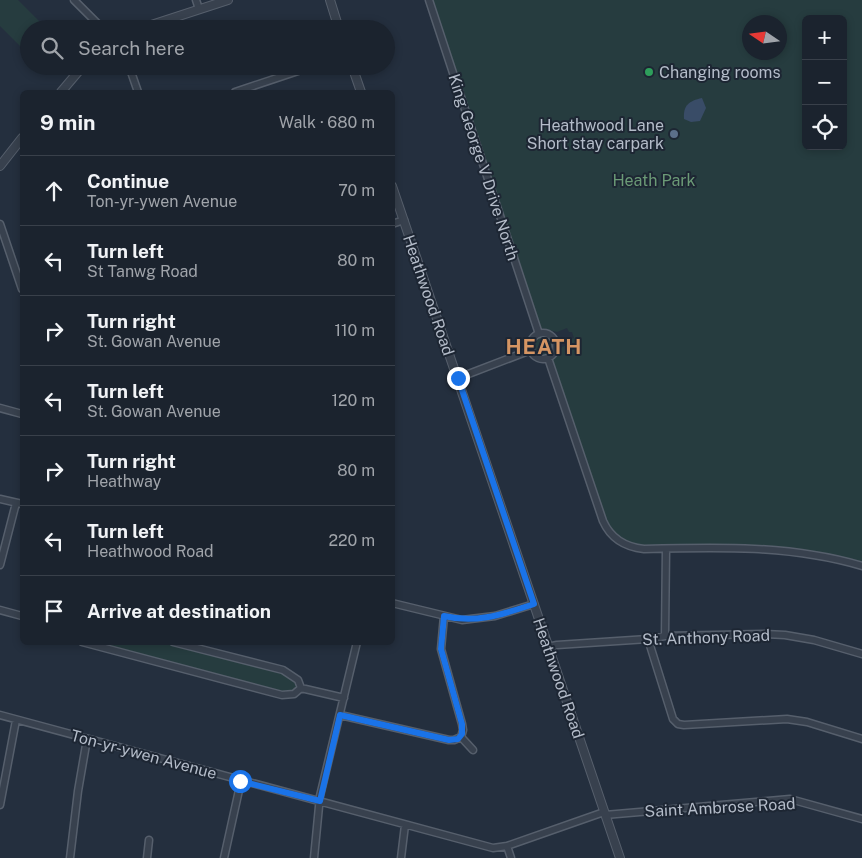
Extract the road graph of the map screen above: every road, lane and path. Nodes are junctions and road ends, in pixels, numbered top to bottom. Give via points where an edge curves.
1 (74, 0) edge
2 (196, 0) edge
3 (228, 0) edge
4 (330, 0) edge
5 (429, 0) edge
6 (199, 10) junction
7 (94, 20) edge
8 (167, 20) edge
9 (336, 20) edge
10 (75, 75) edge
11 (132, 75) edge
12 (285, 75) edge
13 (355, 75) edge
14 (62, 90) edge
15 (137, 90) edge
16 (241, 90) edge
17 (360, 90) edge
18 (20, 141) edge
19 (0, 166) edge
20 (395, 194) edge
21 (404, 220) junction
22 (395, 223) edge
23 (0, 224) edge
24 (20, 283) edge
25 (539, 334) junction
26 (531, 350) junction
27 (548, 358) junction
28 (458, 378) junction
29 (0, 408) edge
30 (20, 413) edge
31 (0, 499) edge
32 (19, 504) edge
33 (666, 549) junction
34 (0, 565) edge
35 (862, 566) edge
36 (395, 604) edge
37 (534, 604) junction
38 (0, 610) edge
39 (20, 615) edge
40 (444, 616) junction
41 (665, 636) junction
42 (648, 639) junction
43 (93, 645) edge
44 (185, 645) edge
45 (356, 645) edge
46 (548, 647) junction
47 (862, 654) edge
48 (302, 688) junction
49 (344, 698) junction
50 (0, 715) edge
51 (340, 715) junction
52 (16, 720) junction
53 (460, 737) junction
54 (87, 739) junction
55 (862, 739) edge
56 (473, 750) dead end
57 (240, 781) junction
58 (2, 784) edge
59 (320, 801) junction
60 (0, 806) edge
61 (605, 813) junction
62 (862, 819) edge
63 (405, 825) junction
64 (149, 840) dead end
65 (507, 846) junction
66 (70, 858) edge
67 (147, 858) edge
68 (224, 858) edge
69 (314, 858) edge
70 (401, 858) edge
71 (512, 858) edge
72 (620, 858) edge

1 - 7 street
2 - 6 street
3 - 6 street
4 - 9 street
5 - 25 street, King George V Drive North
6 - 8 street
10 - 14 street
11 - 15 street
12 - 16 street
13 - 17 street
18 - 19 street
20 - 21 street, Heathwood Road
21 - 22 street
21 - 28 street, Heathwood Road
23 - 24 street
25 - 26 street via 532,339
25 - 27 street via 550,336 554,341 555,350
26 - 27 street via 539,358
26 - 28 street
27 - 33 street via 606,528 629,546
28 - 37 street, Heathwood Road
29 - 30 street
31 - 32 street
32 - 34 street
33 - 35 street via 780,551
33 - 41 street
36 - 40 street
37 - 40 street via 480,619
37 - 46 street, Heathwood Road
38 - 39 street
40 - 53 street via 441,649 462,724
41 - 42 street, St. Anthony Road
41 - 47 street, St. Anthony Road via 785,635
42 - 46 street, St. Anthony Road
42 - 55 street via 673,719 678,724 787,719
43 - 48 street via 282,696 294,694
44 - 48 street via 283,670 298,680
45 - 49 street
46 - 61 street, Heathwood Road
48 - 49 street
49 - 51 street
50 - 52 street, Ton-yr-ywen Avenue
51 - 53 street via 449,740
51 - 59 street
52 - 54 street, Ton-yr-ywen Avenue
52 - 58 street
53 - 56 street
54 - 57 street, Ton-yr-ywen Avenue
54 - 66 street
57 - 59 street, Ton-yr-ywen Avenue
57 - 68 street
58 - 60 street
59 - 63 street, Ton-yr-ywen Avenue
59 - 69 street
61 - 62 street, Saint Ambrose Road via 790,799
61 - 65 street, Ton-yr-ywen Avenue
61 - 72 street, Heathwood Road
63 - 65 street, Ton-yr-ywen Avenue via 493,848
63 - 70 street
64 - 67 street
65 - 71 street

